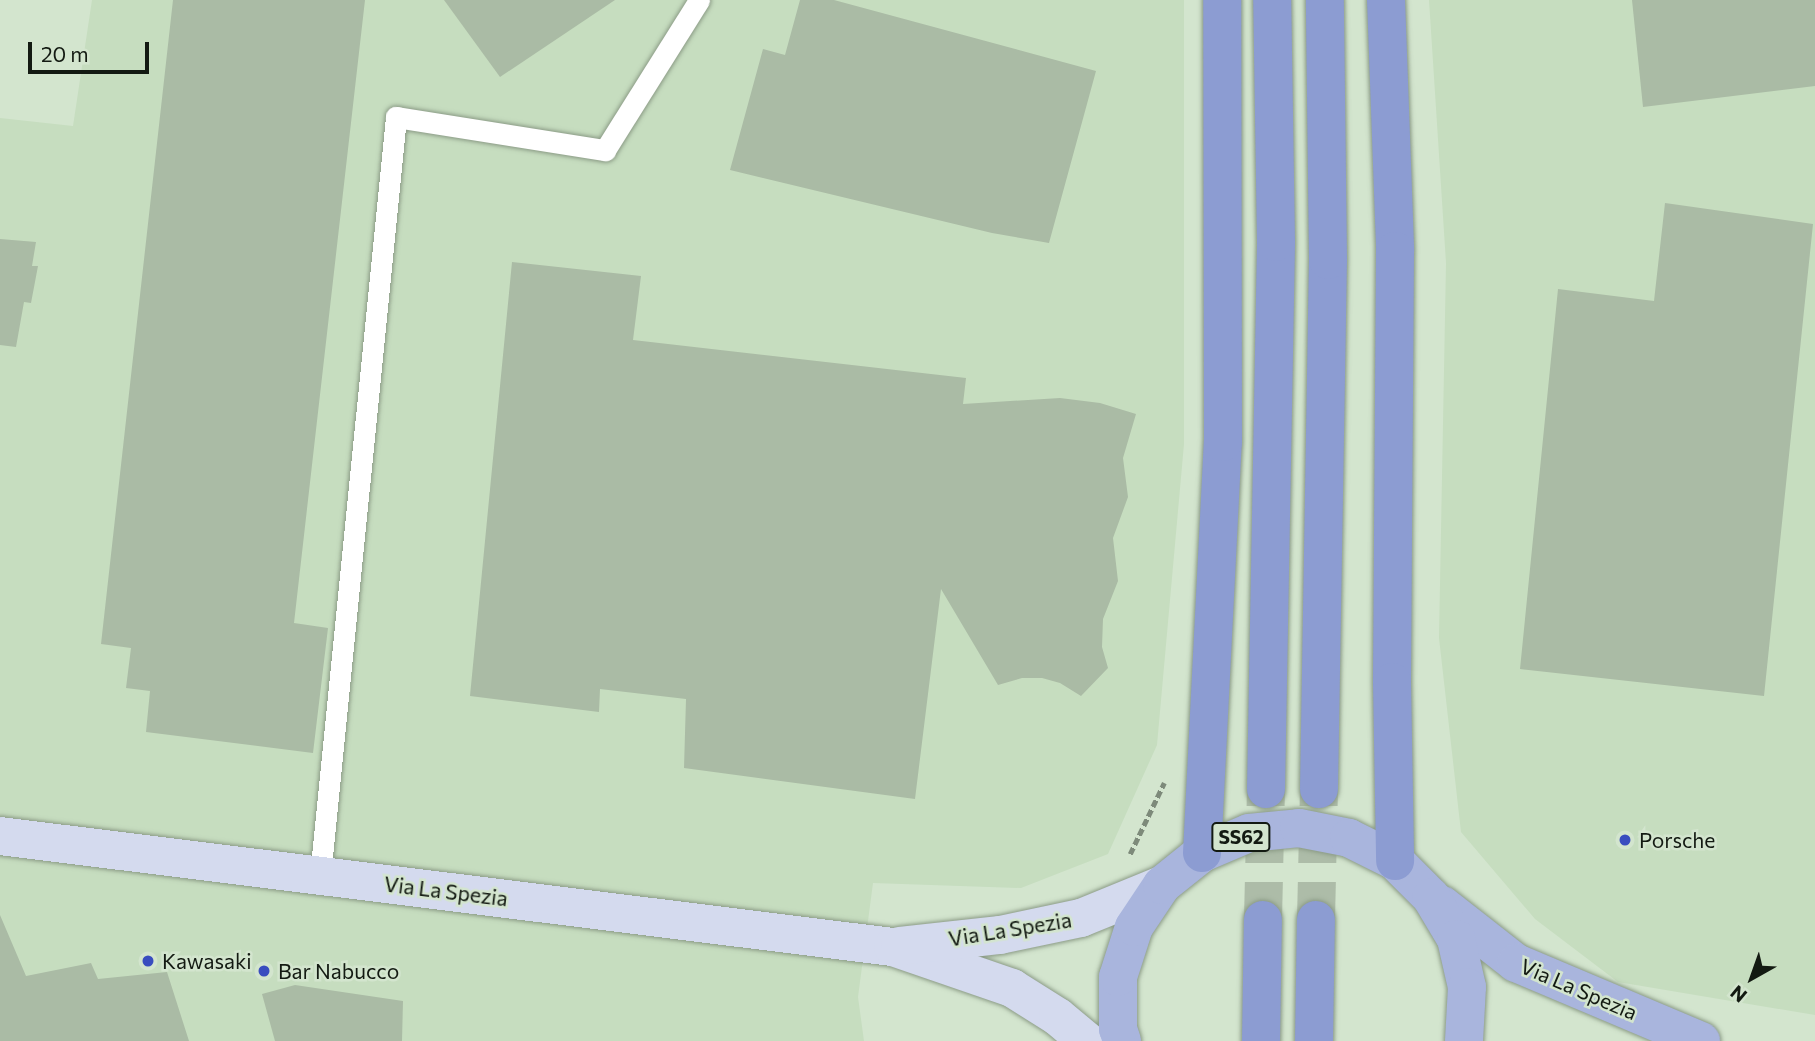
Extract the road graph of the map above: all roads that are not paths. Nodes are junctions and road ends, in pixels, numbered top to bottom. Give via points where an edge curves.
1 (699, 0) edge
2 (1222, 0) edge
3 (1272, 0) edge
4 (1325, 0) edge
5 (1387, 0) edge
6 (1266, 789) tunnel mouth
7 (1318, 789) tunnel mouth
8 (0, 836) edge
9 (1202, 853) junction
10 (1395, 861) junction
11 (320, 876) junction
12 (1162, 885) junction
13 (1431, 897) junction
14 (1264, 920) tunnel mouth
15 (1316, 920) tunnel mouth
16 (892, 947) junction
17 (1087, 1041) edge
18 (1122, 1041) edge
19 (1261, 1041) edge
20 (1314, 1041) edge
21 (1464, 1041) edge
22 (1702, 1041) edge

1 - 11 lane via 605,150 396,117
2 - 9 highway via 1223,442
3 - 6 highway via 1276,242
4 - 7 highway via 1328,260
5 - 10 highway via 1395,251
8 - 11 main road, Via La Spezia / SS62
9 - 10 main road, Via La Spezia / SS62 via 1249,833 1299,828 1349,838
9 - 12 main road, Via La Spezia / SS62
10 - 13 main road, Via La Spezia / SS62
11 - 16 main road, Via La Spezia / SS62
12 - 16 main road, Via La Spezia / SS62 via 1081,918 1000,934
12 - 18 main road, Via La Spezia / SS62 via 1133,928 1118,977
13 - 21 main road, Via La Spezia / SS62 via 1455,939 1467,987
13 - 22 main road, Via La Spezia via 1516,963
14 - 19 highway
15 - 20 highway
16 - 17 main road, Via La Spezia / SS62 via 1012,988

